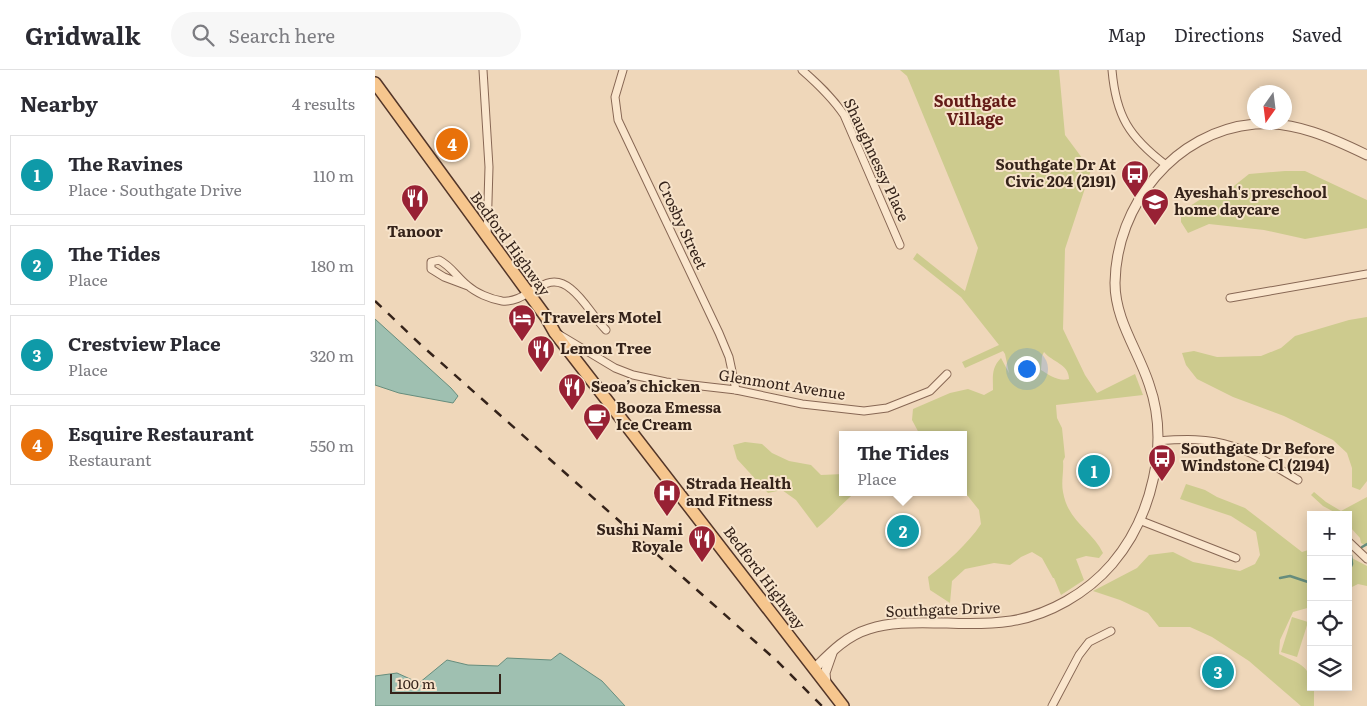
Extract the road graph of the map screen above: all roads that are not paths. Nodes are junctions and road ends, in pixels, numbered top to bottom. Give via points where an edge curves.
1 (483, 70) edge
2 (623, 70) edge
3 (802, 70) edge
4 (1112, 70) edge
5 (375, 83) edge
6 (1367, 155) edge
7 (1166, 165) junction
8 (487, 238) junction
9 (900, 245) dead end
10 (1367, 274) edge
11 (468, 286) junction
12 (528, 294) junction
13 (1230, 298) dead end
14 (606, 330) dead end
15 (555, 333) junction
16 (947, 374) dead end
17 (736, 390) junction
18 (1158, 441) junction
19 (1298, 480) dead end
20 (1139, 520) junction
21 (1352, 545) edge
22 (1236, 558) dead end
23 (1367, 559) edge
24 (1111, 631) dead end
25 (834, 649) junction
26 (814, 669) junction
27 (826, 684) junction
28 (843, 706) edge
29 (1053, 706) edge

1 - 8 street via 489,167
2 - 17 street, Crosby Street via 615,97 618,120 719,333 729,357
3 - 9 street, Shaughnessy Place via 835,101 843,115
4 - 7 street via 1117,103 1127,125 1140,144
5 - 8 main road, Bedford Highway
6 - 7 street, Southgate Drive via 1329,137 1292,126 1255,124 1223,131 1193,144
7 - 18 street, Southgate Drive via 1135,205 1123,235 1115,280 1115,295 1122,320 1156,405
8 - 12 main road, Bedford Highway
10 - 13 street
11 - 11 street via 447,264 439,260 431,262 431,269
11 - 12 street via 501,301 515,301
12 - 14 street via 550,282 564,283 579,295
12 - 15 main road, Bedford Highway
15 - 17 street, Glenmont Avenue via 633,375
15 - 26 main road, Bedford Highway
16 - 17 street, Glenmont Avenue via 930,390 887,408 864,411 802,404
18 - 19 street via 1186,439 1233,446
18 - 20 street, Southgate Drive via 1156,467
20 - 22 street
20 - 25 street, Southgate Drive via 1112,564 1092,584 1045,610 1011,621 886,625 867,630
21 - 23 street
24 - 29 street via 1089,642
25 - 26 street, Southgate Drive
25 - 27 street via 827,664
26 - 27 main road, Bedford Highway
27 - 28 main road, Bedford Highway

